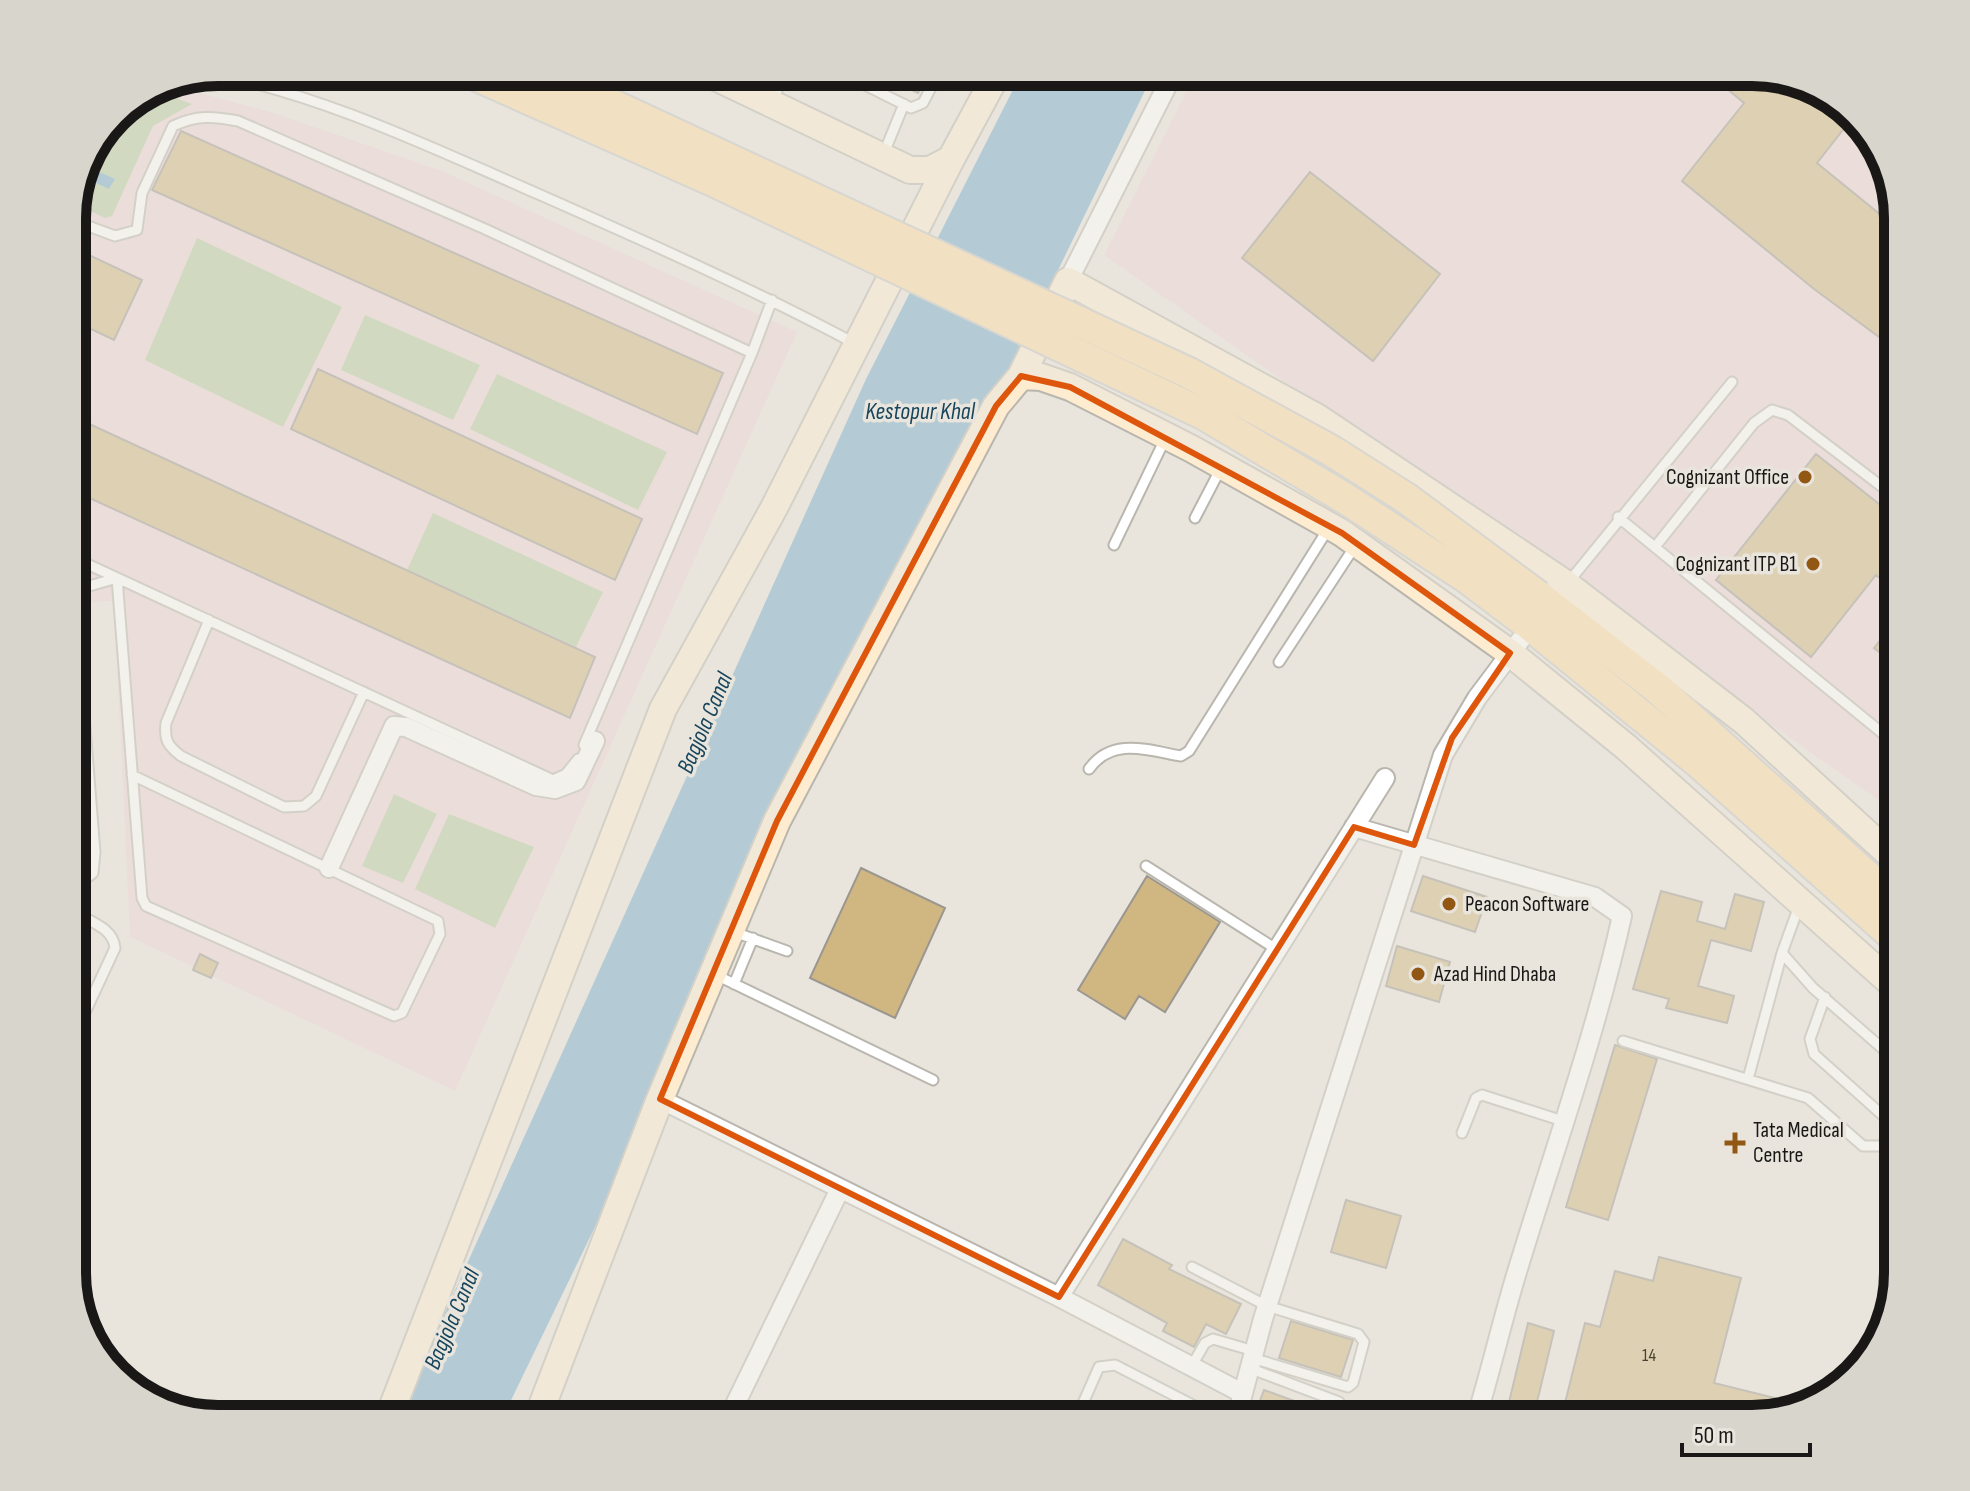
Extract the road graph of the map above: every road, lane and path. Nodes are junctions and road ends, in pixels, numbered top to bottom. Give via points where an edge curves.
1 (264, 86) edge
2 (499, 86) edge
3 (572, 86) edge
4 (734, 86) edge
5 (779, 86) edge
6 (867, 86) edge
7 (932, 86) edge
8 (990, 86) edge
9 (1167, 86) edge
10 (771, 104) junction
11 (904, 104) junction
12 (882, 157) junction
13 (951, 159) junction
14 (86, 225) edge
15 (1068, 281) junction
16 (772, 300) junction
17 (855, 343) junction
18 (752, 353) junction
19 (1021, 376) junction
20 (1732, 382) dead end
21 (1166, 436) junction
22 (1222, 465) junction
23 (1884, 488) edge
24 (1618, 517) junction
25 (1195, 518) dead end
26 (1330, 526) junction
27 (1356, 543) junction
28 (1114, 545) dead end
29 (1655, 547) junction
30 (86, 564) edge
31 (117, 578) junction
32 (86, 587) edge
33 (1541, 606) junction
34 (209, 620) junction
35 (1510, 653) junction
36 (1279, 662) dead end
37 (364, 692) junction
38 (1884, 735) edge
39 (86, 740) edge
40 (595, 741) dead end
41 (1089, 769) dead end
42 (132, 775) junction
43 (1385, 778) dead end
44 (1354, 827) junction
45 (1414, 845) junction
46 (1884, 849) edge
47 (1146, 866) dead end
48 (329, 868) junction
49 (86, 878) edge
50 (1884, 891) edge
51 (1801, 901) junction
52 (86, 919) edge
53 (1884, 928) edge
54 (742, 934) junction
55 (1276, 949) junction
56 (787, 951) dead end
57 (1782, 953) junction
58 (1884, 976) edge
59 (723, 978) junction
60 (1825, 997) junction
61 (86, 1011) edge
62 (1623, 1041) dead end
63 (1884, 1050) edge
64 (1748, 1079) junction
65 (933, 1080) dead end
66 (660, 1099) junction
67 (1884, 1116) edge
68 (1566, 1122) junction
69 (1462, 1133) dead end
70 (1884, 1146) edge
71 (839, 1191) junction
72 (1192, 1267) dead end
73 (1059, 1297) junction
74 (1267, 1306) junction
75 (1252, 1359) junction
76 (1191, 1367) junction
77 (1242, 1393) junction
78 (393, 1405) edge
79 (542, 1405) edge
80 (735, 1405) edge
81 (1082, 1405) edge
82 (1193, 1405) edge
83 (1239, 1405) edge
84 (1340, 1405) edge
85 (1480, 1405) edge

1 - 16 lane via 351,113
2 - 33 main road, bridge via 724,186 1205,415 1467,578
3 - 33 main road, bridge via 1189,373 1406,498
4 - 10 street
5 - 10 lane
6 - 11 lane
7 - 11 lane via 918,108
8 - 13 street
9 - 15 street
10 - 12 street
11 - 12 lane
12 - 13 street via 910,170 930,170
13 - 17 street
14 - 18 lane via 115,236 137,230 142,193 173,126 211,115 238,121 432,205
15 - 19 street
15 - 33 street via 1318,418
16 - 17 lane
16 - 18 lane
17 - 78 street via 774,508 663,709
18 - 37 lane via 584,745 566,774 553,780
19 - 21 street via 1070,387
19 - 54 street via 996,406 784,807
20 - 24 lane
21 - 22 street
21 - 28 lane
22 - 25 lane
22 - 26 street
23 - 29 lane via 1788,415 1772,410 1754,423
24 - 29 lane
24 - 33 lane
26 - 27 street
26 - 41 lane via 1189,751 1181,756 1111,749
27 - 35 street
27 - 36 lane
29 - 38 lane
30 - 31 lane
31 - 32 lane
31 - 34 lane
31 - 42 lane
33 - 35 street
33 - 46 street via 1744,721
33 - 50 main road via 1657,688
33 - 53 main road via 1698,762
34 - 37 lane
34 - 37 lane via 164,737 181,756 284,807 304,806 316,796
35 - 45 street via 1452,738
35 - 51 street
39 - 49 lane via 95,852 93,873
40 - 48 street via 576,781 547,789 394,726
42 - 48 lane
42 - 48 lane via 142,898 150,910 394,1016 402,1013 440,934 438,921
43 - 44 street
44 - 45 street
44 - 55 street
45 - 68 street via 1595,897 1622,916
45 - 74 street
47 - 55 lane
51 - 57 lane
51 - 58 street
52 - 61 lane via 114,938 115,948
54 - 56 lane
54 - 59 street
55 - 73 street
57 - 60 lane
57 - 64 lane
59 - 65 lane
59 - 66 street
60 - 63 lane
60 - 67 lane via 1810,1039 1814,1054
62 - 64 lane
64 - 70 lane via 1808,1098 1863,1146
66 - 71 street
66 - 79 street
68 - 69 lane via 1482,1095
68 - 85 street
71 - 73 street
71 - 80 street
72 - 74 lane
73 - 76 street
74 - 75 street
74 - 75 lane via 1363,1337 1353,1383 1338,1386
75 - 76 lane via 1213,1339
75 - 77 street
75 - 84 lane
76 - 77 street
77 - 83 street
81 - 82 lane via 1104,1365 1115,1365

